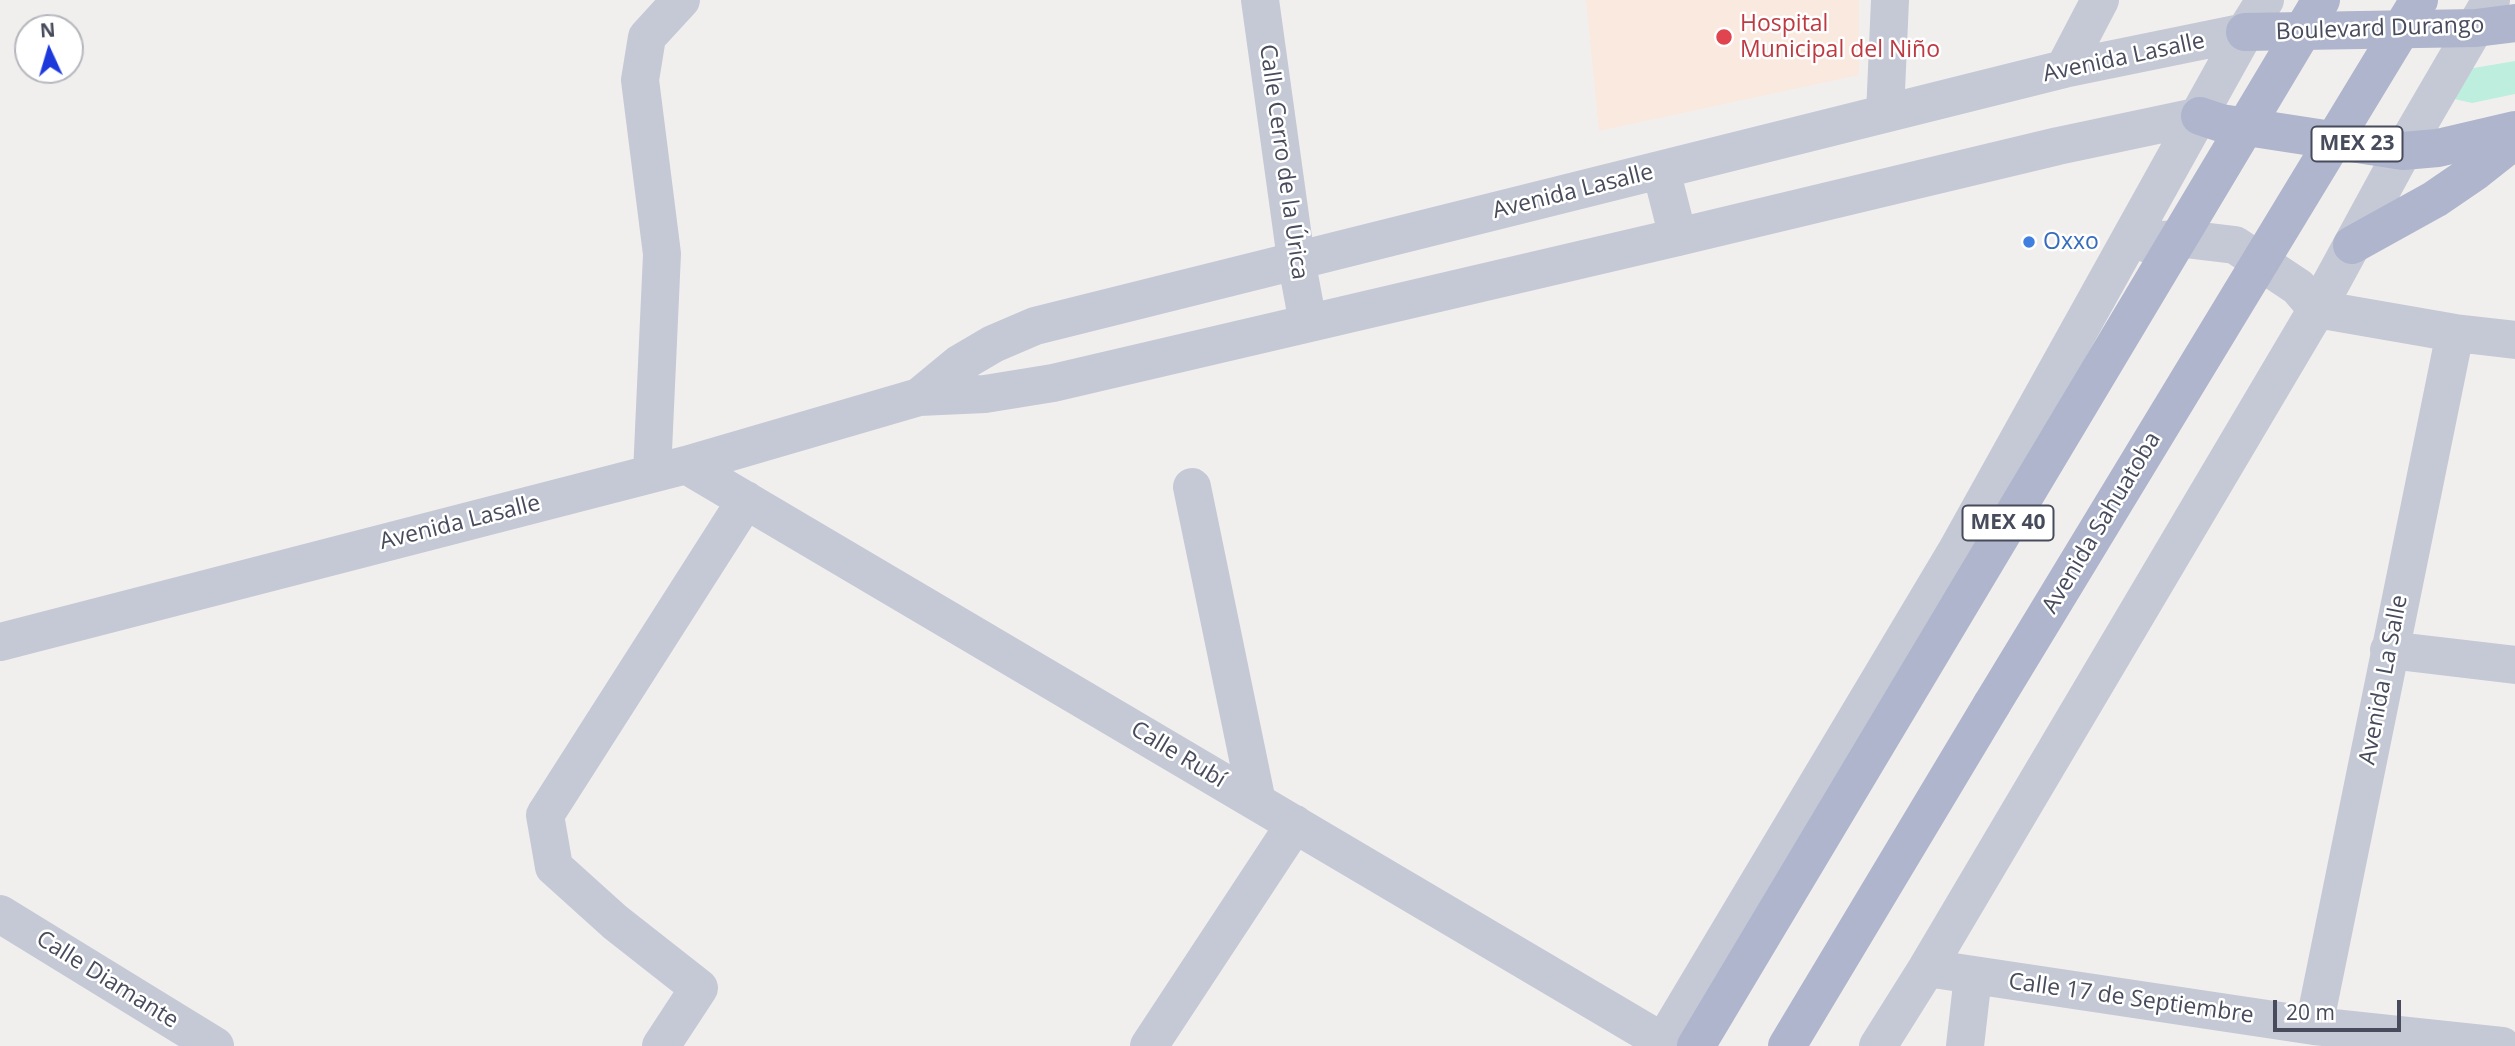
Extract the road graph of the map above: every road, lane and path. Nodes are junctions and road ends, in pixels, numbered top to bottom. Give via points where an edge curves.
1 (681, 0) edge
2 (1260, 0) edge
3 (1890, 0) edge
4 (2099, 0) edge
5 (2265, 0) edge
6 (2321, 0) edge
7 (2418, 0) edge
8 (2484, 14) edge
9 (2515, 23) edge
10 (2245, 32) junction
11 (2064, 69) junction
12 (1885, 114) junction
13 (2200, 116) junction
14 (2515, 130) edge
15 (2515, 140) edge
16 (2403, 151) junction
17 (1661, 170) junction
18 (1678, 237) junction
19 (2352, 244) junction
20 (2124, 252) junction
21 (1296, 259) junction
22 (2318, 309) junction
23 (1308, 323) junction
24 (2455, 333) junction
25 (2515, 340) edge
26 (919, 397) junction
27 (669, 469) junction
28 (1192, 487) dead end
29 (746, 500) junction
30 (0, 642) edge
31 (2389, 650) junction
32 (2515, 665) edge
33 (1257, 802) junction
34 (1295, 824) junction
35 (0, 914) edge
36 (1927, 968) junction
37 (1973, 976) junction
38 (2314, 1026) junction
39 (1673, 1045) edge
40 (215, 1046) edge
41 (661, 1046) edge
42 (1149, 1046) edge
43 (1787, 1046) edge
44 (1878, 1046) edge
45 (1965, 1046) edge
46 (2502, 1046) edge

1 - 27 street via 647,37 640,80 662,254
2 - 21 street, Calle Cerro de la Úrica
3 - 12 street
4 - 11 street
5 - 10 street
6 - 39 main road, MEX 40, bridge
7 - 43 main road, Avenida Sahuatoba / MEX 40, bridge
8 - 9 main road, Boulevard Durango
8 - 10 main road, Boulevard Durango
8 - 16 street
10 - 11 street, Avenida Lasalle
10 - 13 street
11 - 12 street, Avenida Lasalle
12 - 17 street, Avenida Lasalle
13 - 16 main road, MEX 23
13 - 18 street, Avenida Lasalle
13 - 20 street
14 - 16 main road, MEX 23 via 2438,148
15 - 19 main road via 2435,199
16 - 19 street
17 - 18 street
17 - 21 street, Avenida Lasalle
18 - 23 street, Avenida Lasalle
19 - 22 street
20 - 22 street via 2158,240 2235,245 2298,287
20 - 39 street
21 - 23 street, Calle Cerro de la Úrica
21 - 26 street, Avenida Lasalle via 1035,326 959,365
22 - 24 street
22 - 36 street
23 - 26 street, Avenida Lasalle via 1053,383 985,394
24 - 25 street
24 - 31 street, Avenida La Salle
26 - 27 street, Avenida Lasalle
27 - 29 street, Calle Rubí
27 - 30 street, Avenida Lasalle
28 - 33 street
29 - 33 street, Calle Rubí
29 - 41 street via 545,815 554,867 699,988
31 - 32 street
31 - 38 street, Avenida La Salle
33 - 34 street, Calle Rubí
34 - 39 street, Calle Rubí
34 - 42 street
35 - 40 street, Calle Diamante
36 - 37 street, Calle 17 de Septiembre
36 - 44 street
37 - 38 street, Calle 17 de Septiembre
37 - 45 street
38 - 46 street, Calle 17 de Septiembre

